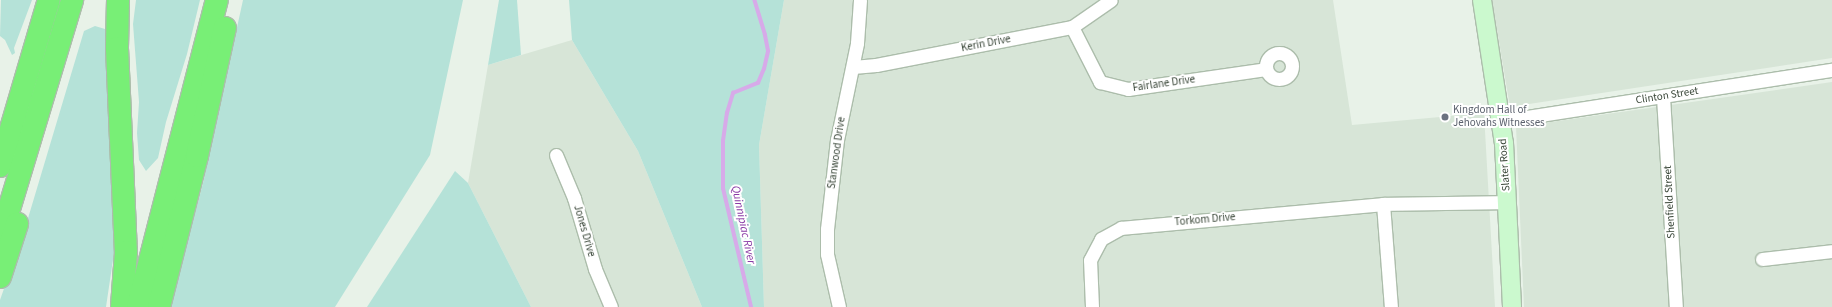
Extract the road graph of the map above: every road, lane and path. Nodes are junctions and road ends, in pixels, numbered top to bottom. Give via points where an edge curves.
1 (49, 0) edge
2 (72, 0) edge
3 (118, 0) edge
4 (218, 0) edge
5 (230, 0) edge
6 (860, 0) edge
7 (1111, 0) edge
8 (1482, 0) edge
9 (1072, 27) junction
10 (852, 67) junction
11 (1266, 69) dead end
12 (1832, 70) edge
13 (1663, 97) junction
14 (1501, 121) junction
15 (32, 135) junction
16 (556, 155) dead end
17 (0, 166) edge
18 (1507, 202) junction
19 (1383, 204) junction
20 (0, 239) edge
21 (1832, 251) edge
22 (1762, 259) dead end
23 (0, 277) edge
24 (122, 307) edge
25 (138, 307) edge
26 (158, 307) edge
27 (611, 307) edge
28 (839, 307) edge
29 (1092, 307) edge
30 (1391, 307) edge
31 (1512, 307) edge
32 (1676, 307) edge

1 - 17 highway
2 - 15 highway
3 - 24 highway via 117,48 125,230
4 - 25 highway
5 - 26 highway via 197,156
6 - 10 street, Stanwood Drive via 858,36
7 - 9 street, Kerin Drive
8 - 14 main road, Slater Road
9 - 10 street, Kerin Drive via 876,65
9 - 11 street, Fairlane Drive via 1100,82 1128,89
10 - 28 street, Stanwood Drive via 837,140 827,229 827,254
12 - 13 street, Clinton Street
13 - 14 street, Clinton Street
13 - 32 street, Shenfield Street
14 - 18 main road, Slater Road
15 - 20 highway
15 - 23 highway via 31,180
16 - 27 street, Jones Drive via 574,198 595,269
18 - 19 street, Torkom Drive
18 - 31 main road, Slater Road
19 - 29 street, Torkom Drive via 1121,228 1101,239 1090,260
19 - 30 street
21 - 22 street

